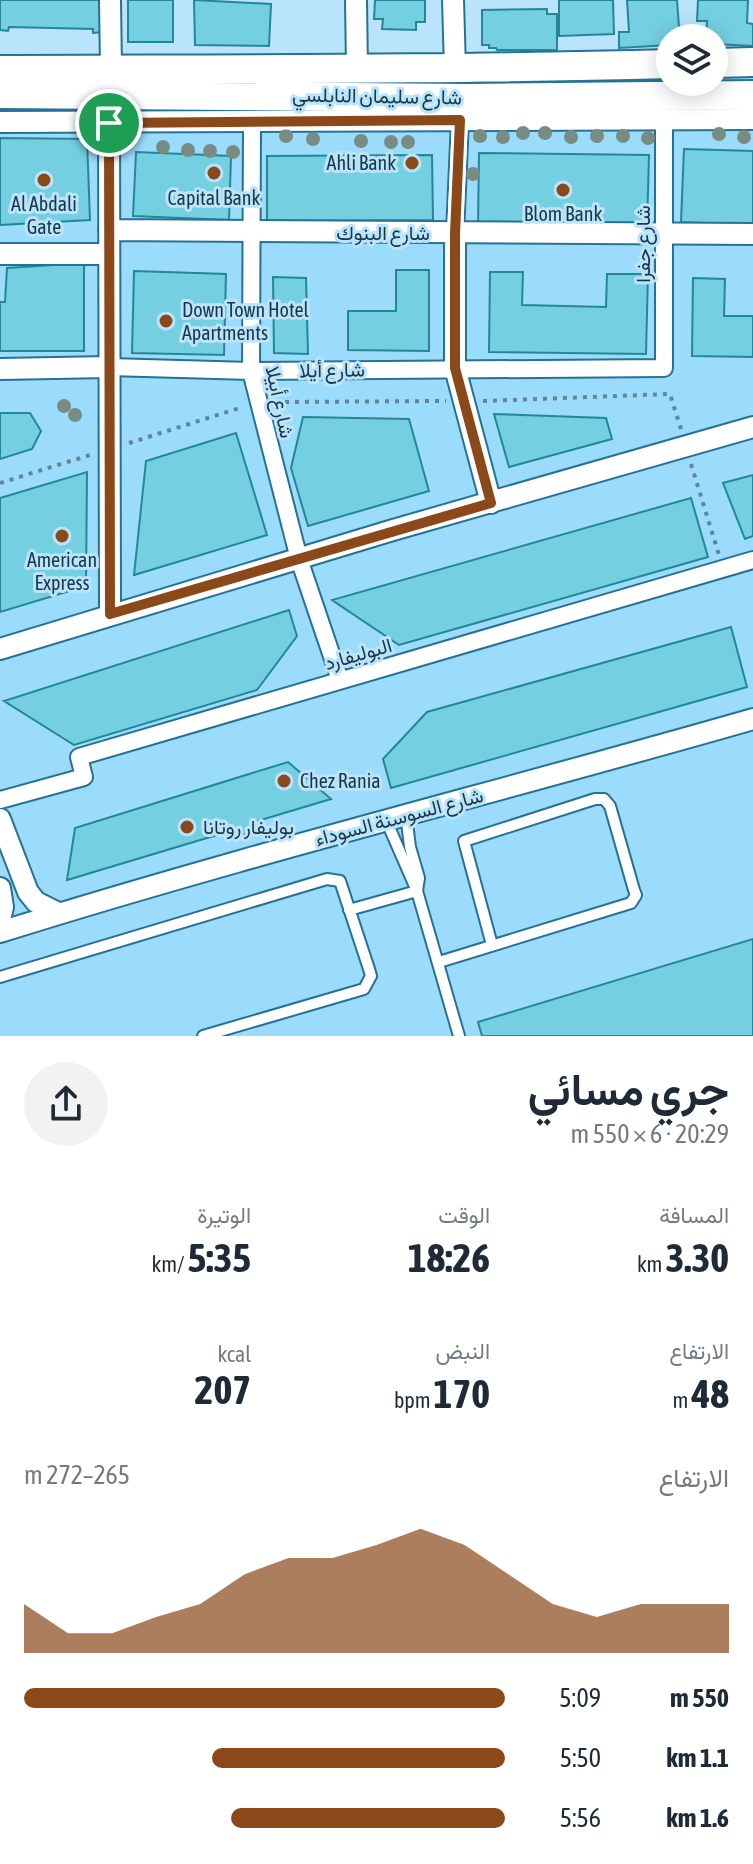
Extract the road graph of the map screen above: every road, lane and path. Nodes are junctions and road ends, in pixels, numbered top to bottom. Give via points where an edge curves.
1 (110, 0) edge
2 (356, 0) edge
3 (453, 0) edge
4 (753, 62) edge
5 (728, 63) edge
6 (656, 64) edge
7 (357, 69) junction
8 (455, 69) junction
9 (0, 70) edge
10 (0, 94) edge
11 (753, 95) edge
12 (109, 96) junction
13 (753, 119) edge
14 (460, 120) junction
15 (664, 120) junction
16 (252, 121) junction
17 (0, 122) edge
18 (109, 230) junction
19 (249, 232) junction
20 (455, 234) junction
21 (662, 234) junction
22 (753, 234) edge
23 (0, 254) edge
24 (109, 254) junction
25 (109, 367) junction
26 (455, 368) junction
27 (664, 368) joint
28 (0, 369) edge
29 (251, 371) junction
30 (462, 401) junction
31 (258, 402) junction
32 (753, 427) edge
33 (686, 448) junction
34 (110, 449) junction
35 (0, 483) edge
36 (491, 503) junction
37 (299, 559) junction
38 (753, 560) edge
39 (723, 569) junction
40 (110, 614) junction
41 (0, 649) edge
42 (340, 680) junction
43 (753, 719) edge
44 (0, 800) edge
45 (396, 817) junction
46 (0, 819) edge
47 (0, 888) edge
48 (417, 891) junction
49 (349, 910) junction
50 (58, 913) junction
51 (0, 919) edge
52 (0, 932) edge
53 (492, 945) junction
54 (439, 962) junction
55 (0, 977) edge
56 (203, 1036) edge
57 (459, 1036) edge

1 - 12 street
2 - 7 street
3 - 8 street
4 - 5 main road
6 - 8 main road, شارع سليمان النابلسي
7 - 8 main road, شارع سليمان النابلسي
7 - 12 main road, شارع سليمان النابلسي
9 - 12 main road, شارع سليمان النابلسي
10 - 12 main road, شارع سليمان النابلسي
11 - 12 main road, شارع سليمان النابلسي
12 - 16 street, شارع سليمان النابلسي
12 - 17 street, شارع سليمان النابلسي
12 - 18 street
13 - 15 street, شارع سليمان النابلسي
14 - 15 street, شارع سليمان النابلسي
14 - 16 street, شارع سليمان النابلسي
14 - 20 street
15 - 21 street, شارع جفرا
16 - 19 street, شارع أبيلا
18 - 19 street, شارع البنوك
18 - 24 street
19 - 20 street, شارع البنوك
19 - 29 street, شارع أبيلا
20 - 21 street, شارع البنوك
20 - 26 street
21 - 22 street, شارع البنوك
21 - 27 street, شارع جفرا
23 - 24 street
24 - 25 street
25 - 28 street, شارع أيلا
25 - 29 street, شارع أيلا
25 - 34 street
26 - 27 street, شارع أيلا
26 - 29 street, شارع أيلا
26 - 30 street
29 - 31 street, شارع أبيلا
30 - 31 path
30 - 33 path via 670,394
30 - 36 street
31 - 34 path
31 - 37 street, شارع أبيلا
32 - 33 street
33 - 36 street
33 - 39 path
34 - 35 path
34 - 40 street
36 - 37 street
37 - 40 street
37 - 42 street, شارع أبيلا
38 - 39 street, البوليفارد
39 - 42 street, البوليفارد
40 - 41 street
42 - 44 street, البوليفارد via 79,757 84,777
43 - 45 street, شارع السوسنة السوداء
45 - 48 lane
45 - 48 lane via 419,878
45 - 50 street, شارع السوسنة السوداء
46 - 50 street via 28,892
47 - 51 street
48 - 49 lane
48 - 54 lane
49 - 55 lane via 340,881 327,879
49 - 56 lane via 371,976 364,989
50 - 52 street, شارع السوسنة السوداء
53 - 53 lane via 634,899 604,799 464,841
53 - 54 lane
54 - 57 lane

